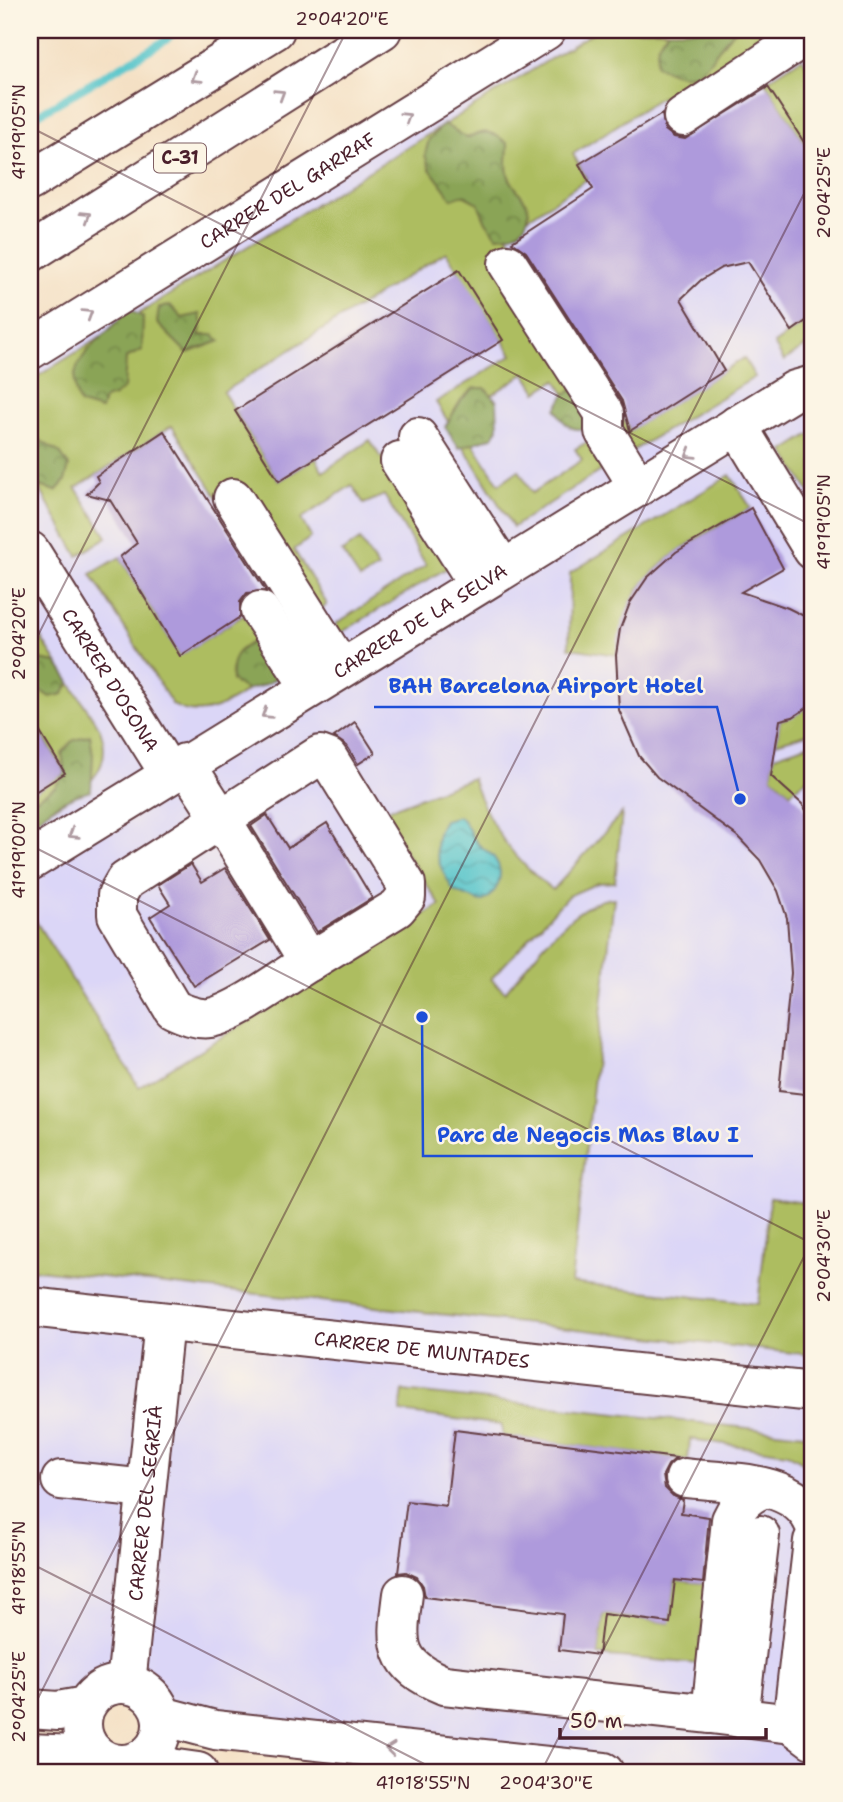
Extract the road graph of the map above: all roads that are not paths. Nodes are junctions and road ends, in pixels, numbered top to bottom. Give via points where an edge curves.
1 (275, 30) edge
2 (382, 30) edge
3 (546, 30) edge
4 (813, 31) edge
5 (682, 117) dead end
6 (30, 181) edge
7 (30, 253) edge
8 (508, 264) dead end
9 (30, 350) edge
10 (813, 385) edge
11 (737, 425) junction
12 (409, 449) dead end
13 (639, 486) junction
14 (233, 498) dead end
15 (813, 550) edge
16 (30, 551) edge
17 (491, 576) junction
18 (260, 611) dead end
19 (325, 678) junction
20 (177, 768) junction
21 (220, 819) junction
22 (30, 861) edge
23 (309, 962) junction
24 (30, 1307) edge
25 (164, 1322) junction
26 (813, 1392) edge
27 (685, 1478) dead end
28 (61, 1480) dead end
29 (765, 1488) junction
30 (146, 1489) junction
31 (813, 1522) edge
32 (760, 1535) dead end
33 (813, 1541) edge
34 (403, 1594) dead end
35 (126, 1684) junction
36 (86, 1706) junction
37 (30, 1709) edge
38 (162, 1716) junction
39 (725, 1716) junction
40 (803, 1732) edge
41 (30, 1753) edge
42 (117, 1764) edge
43 (198, 1772) edge
44 (604, 1772) edge

1 -> 6 main road
7 -> 2 main road, C-31
9 -> 3 main road, CARRER DEL GARRAF
4 - 5 main road
8 - 13 main road via 604,413 604,431
10 - 11 main road, CARRER DE LA SELVA via 795,390
11 -> 13 main road, CARRER DE LA SELVA
11 - 15 main road
12 - 17 main road
13 - 17 main road, CARRER DE LA SELVA
14 - 19 main road
16 - 20 main road, CARRER D'OSONA
17 - 19 main road, CARRER DE LA SELVA
18 - 19 main road
19 -> 20 main road, CARRER DE LA SELVA
20 - 21 main road, CARRER D'OSONA
20 -> 22 main road, CARRER DE LA SELVA
21 - 23 main road, CARRER D'OSONA
21 - 23 main road via 320,755 328,758 405,884 406,897 397,908
21 - 23 main road via 125,881 117,895 117,915 173,1009 208,1018 228,1011
24 - 25 main road, CARRER DE MUNTADES
25 - 26 main road, CARRER DE MUNTADES
25 - 30 main road, CARRER DEL SEGRIÀ
27 - 29 main road
28 - 30 main road
29 - 31 main road via 796,1498
29 - 39 main road via 750,1493 731,1520
30 - 35 main road, CARRER DEL SEGRIÀ
32 - 39 main road
33 - 40 main road
34 - 39 main road via 398,1639 405,1660 426,1678 444,1685
35 - 36 main road via 101,1690
35 - 38 main road via 148,1693
36 - 37 main road
36 - 42 main road via 83,1733
38 - 42 main road via 158,1743 148,1755
44 -> 38 main road via 214,1730
39 - 40 main road
41 - 42 main road
42 - 43 main road

